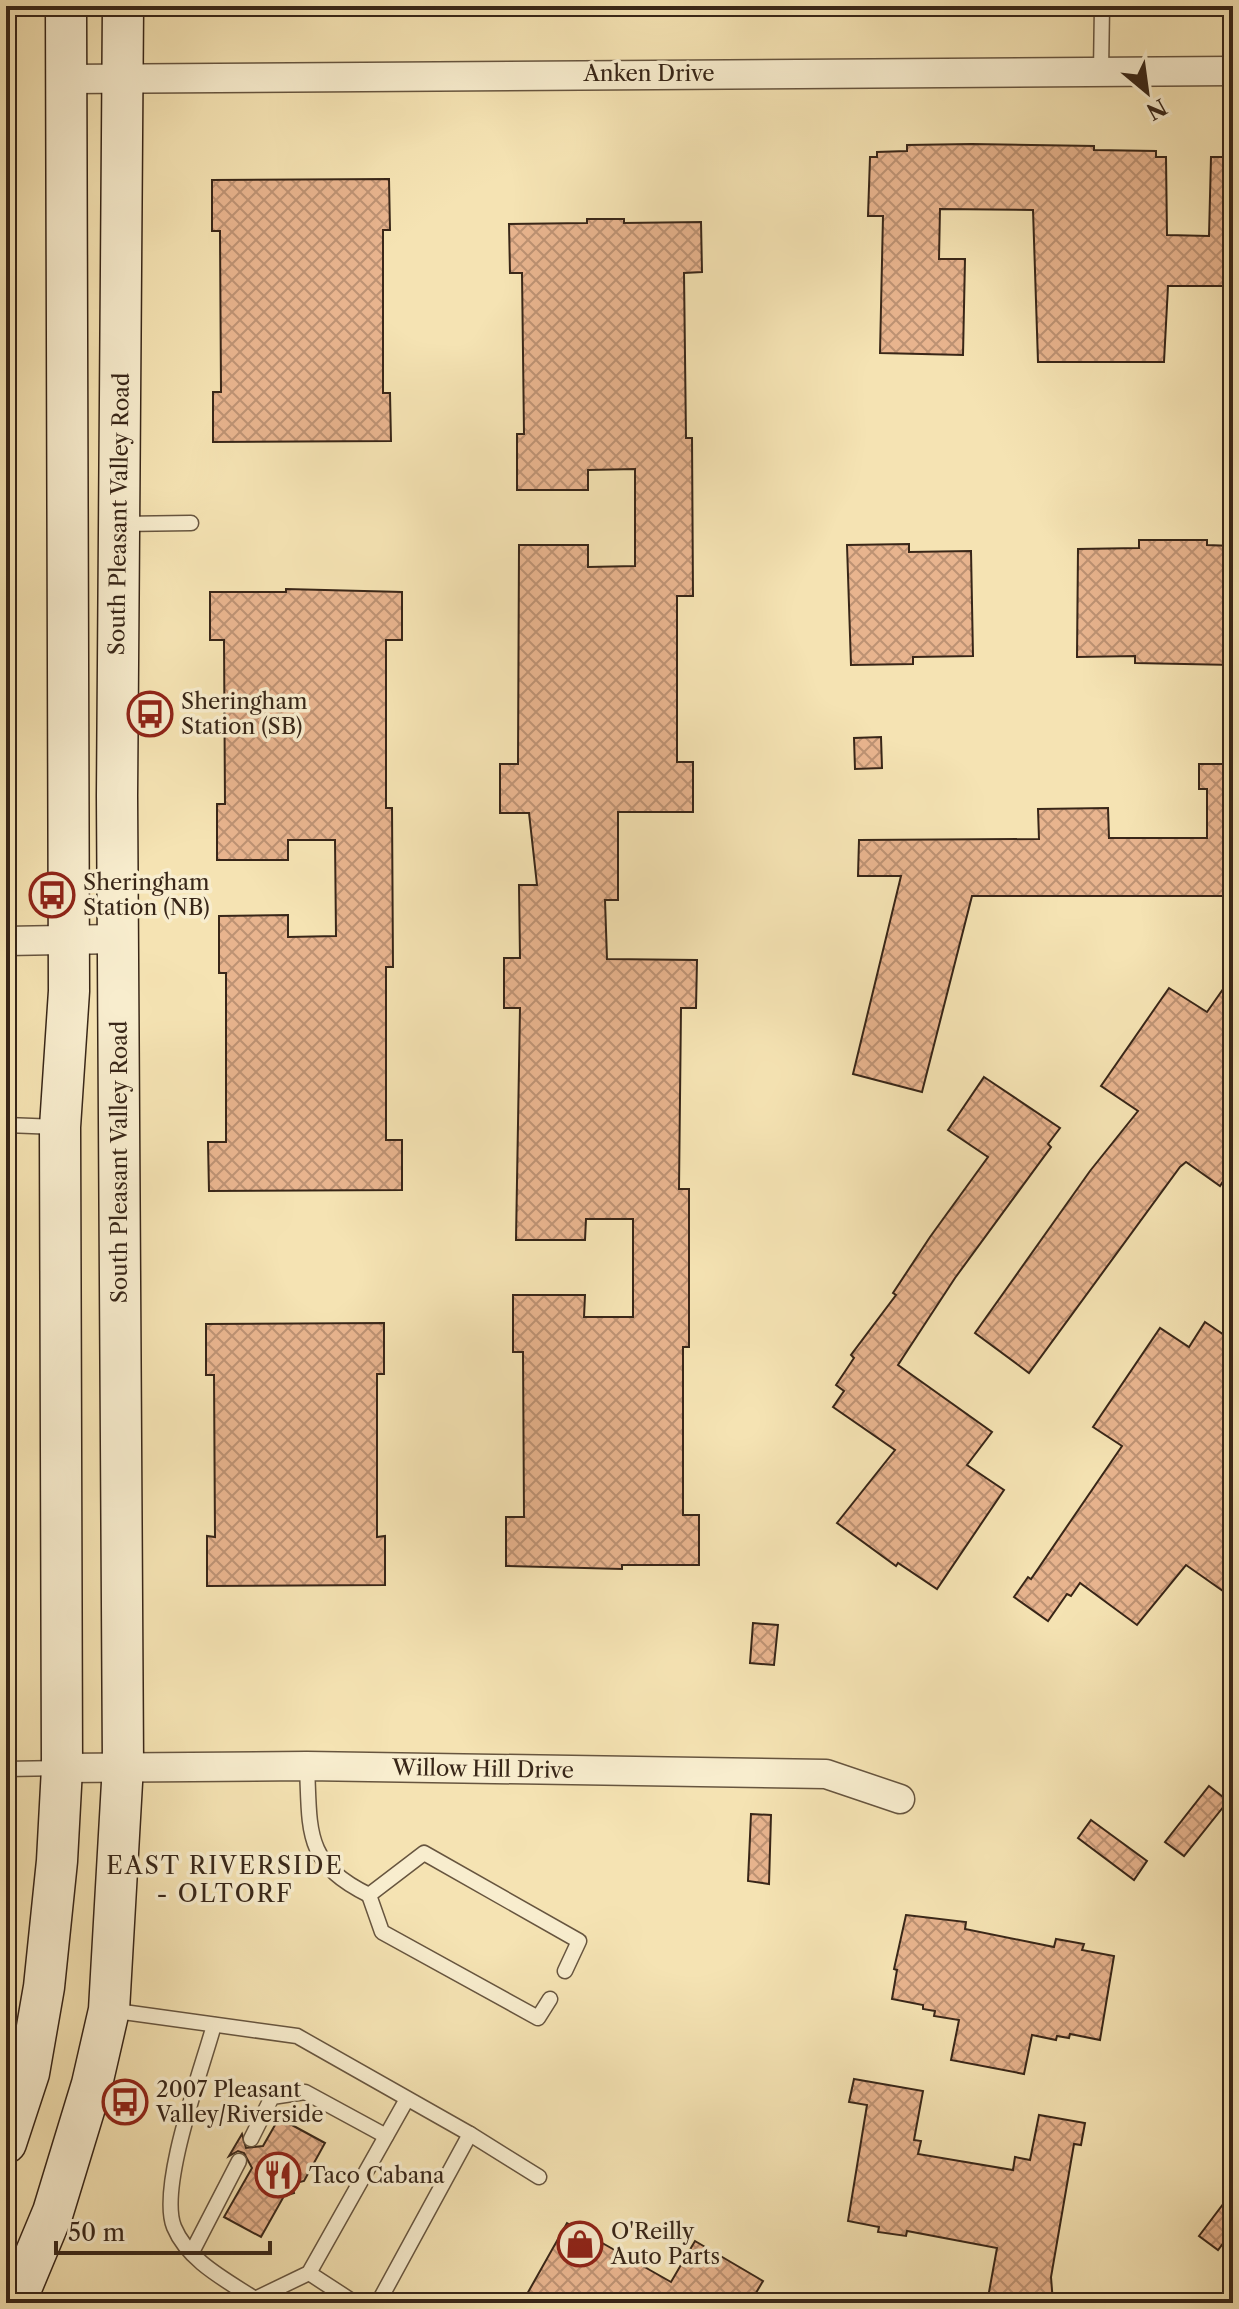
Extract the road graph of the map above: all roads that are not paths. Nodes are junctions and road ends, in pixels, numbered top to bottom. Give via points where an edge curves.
1 (66, 6) edge
2 (123, 6) edge
3 (1102, 6) edge
4 (1233, 71) edge
5 (1101, 72) junction
6 (124, 78) junction
7 (66, 79) junction
8 (191, 523) dead end
9 (119, 524) junction
10 (67, 526) junction
11 (117, 939) junction
12 (69, 940) junction
13 (6, 941) edge
14 (6, 1125) edge
15 (60, 1127) junction
16 (123, 1765) junction
17 (307, 1766) junction
18 (62, 1768) junction
19 (6, 1769) edge
20 (900, 1799) dead end
21 (369, 1895) junction
22 (565, 1971) dead end
23 (550, 1999) dead end
24 (109, 2010) junction
25 (214, 2025) junction
26 (407, 2099) junction
27 (470, 2134) junction
28 (386, 2136) junction
29 (251, 2139) dead end
30 (6, 2143) edge
31 (239, 2161) dead end
32 (539, 2177) dead end
33 (192, 2252) junction
34 (309, 2273) junction
35 (15, 2303) edge
36 (355, 2303) edge
37 (378, 2303) edge

1 - 7 main road
2 - 6 main road, South Pleasant Valley Road
3 - 5 lane
4 - 5 street, Anken Drive
5 - 6 street, Anken Drive
6 - 7 street, Anken Drive
6 - 9 main road, South Pleasant Valley Road
7 - 10 main road
8 - 9 lane
9 - 10 main road
9 - 11 main road, South Pleasant Valley Road
10 - 12 main road
11 - 12 street
11 - 16 main road, South Pleasant Valley Road
12 - 13 street
12 - 15 main road
14 - 15 lane
15 - 18 main road
16 - 17 street, Willow Hill Drive
16 - 18 street, Willow Hill Drive
16 - 24 main road, South Pleasant Valley Road
17 - 20 street, Willow Hill Drive via 826,1774
17 - 21 lane via 316,1852 338,1879
18 - 19 lane
18 - 30 main road via 44,1987 29,2073
21 - 22 lane via 424,1853 579,1941
21 - 23 lane via 382,1932 538,2018
24 - 25 lane
24 - 35 main road, South Pleasant Valley Road via 53,2212
25 - 26 lane via 297,2036
25 - 33 lane via 170,2183 174,2226
26 - 27 lane
26 - 28 lane
27 - 32 lane
27 - 37 lane
28 - 29 lane via 305,2092 272,2097
28 - 34 lane
31 - 33 lane
33 - 34 lane via 255,2299
34 - 36 lane

